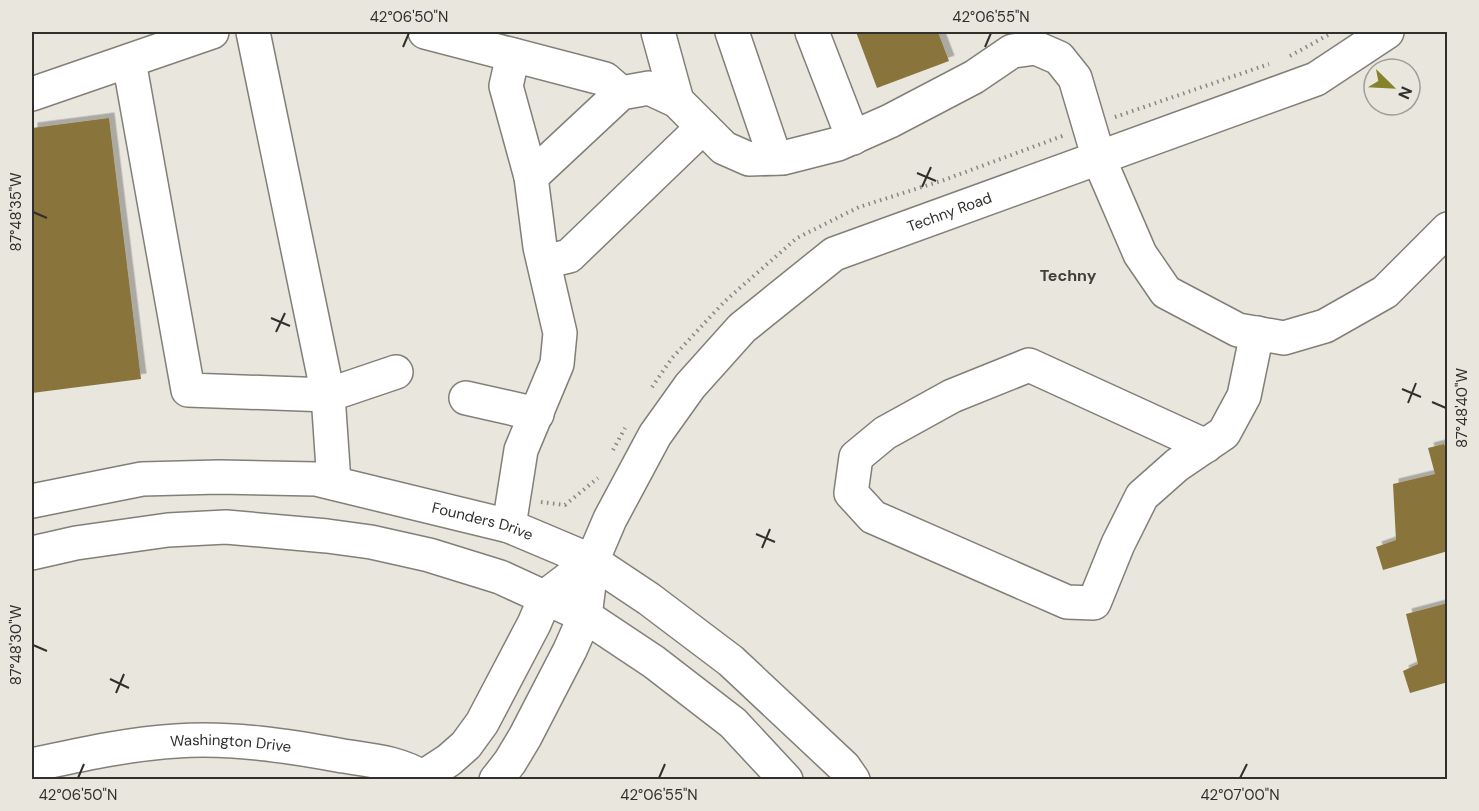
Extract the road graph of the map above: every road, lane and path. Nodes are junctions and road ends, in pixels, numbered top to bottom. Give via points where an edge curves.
1 (212, 32) edge
2 (253, 32) edge
3 (425, 32) edge
4 (658, 32) edge
5 (732, 32) edge
6 (812, 32) edge
7 (1334, 32) edge
8 (1387, 32) edge
9 (513, 55) junction
10 (1283, 59) dead end
11 (129, 61) junction
12 (1273, 62) dead end
13 (621, 93) junction
14 (32, 94) edge
15 (677, 101) junction
16 (703, 126) junction
17 (1089, 126) junction
18 (853, 138) junction
19 (775, 158) junction
20 (1099, 159) junction
21 (531, 177) junction
22 (1448, 229) edge
23 (543, 262) junction
24 (1257, 333) junction
25 (396, 372) dead end
26 (328, 395) junction
27 (647, 395) dead end
28 (466, 398) dead end
29 (537, 414) junction
30 (628, 423) dead end
31 (1206, 446) junction
32 (612, 452) dead end
33 (602, 470) dead end
34 (334, 483) junction
35 (32, 501) edge
36 (512, 512) junction
37 (32, 553) edge
38 (592, 561) junction
39 (546, 596) junction
40 (585, 616) junction
41 (52, 768) edge
42 (425, 778) edge
43 (496, 780) edge
44 (786, 780) edge
45 (854, 780) edge

1 - 11 main road
2 - 26 main road
3 - 9 main road
4 - 15 main road
5 - 19 main road
6 - 18 main road
7 - 10 path
8 - 20 main road, Techny Road via 1317,79
9 - 13 main road via 605,79
9 - 21 main road via 506,86
11 - 14 main road
11 - 26 main road via 188,390
12 - 17 path
13 - 15 main road via 649,88
13 - 21 main road
15 - 16 main road
16 - 19 main road via 724,148 749,159
16 - 23 main road via 569,256
17 - 18 main road via 1076,78 1059,58 1036,48 1012,51 974,77
17 - 20 main road
17 - 27 path via 859,207 797,238 725,301 672,358
18 - 19 main road
20 - 24 main road via 1140,254 1166,292 1238,330
20 - 38 main road, Techny Road via 834,255 742,328 690,386 655,435
21 - 23 main road
22 - 24 main road via 1385,292 1325,326 1284,338
23 - 29 main road via 560,333 557,364
24 - 31 main road via 1244,396 1224,433
25 - 26 main road
26 - 34 main road
28 - 29 main road
29 - 36 main road via 521,450
30 - 32 path
31 - 31 main road via 1142,496 1094,603 1067,602 873,517 851,493 856,457 885,433 952,396 1029,365
33 - 36 path via 597,480 565,505
34 - 35 main road, Founders Drive via 305,478 142,479
34 - 36 main road, Founders Drive
36 - 38 main road, Founders Drive
37 - 39 main road via 168,530 281,530 371,542 429,555
38 - 39 main road
38 - 40 main road
38 - 45 main road, Founders Drive via 731,661
39 - 40 main road
39 - 42 main road via 482,723 466,745
40 - 43 main road via 525,737
40 - 44 main road via 654,662 733,723
41 - 42 main road, Washington Drive via 132,745 217,741 368,760

